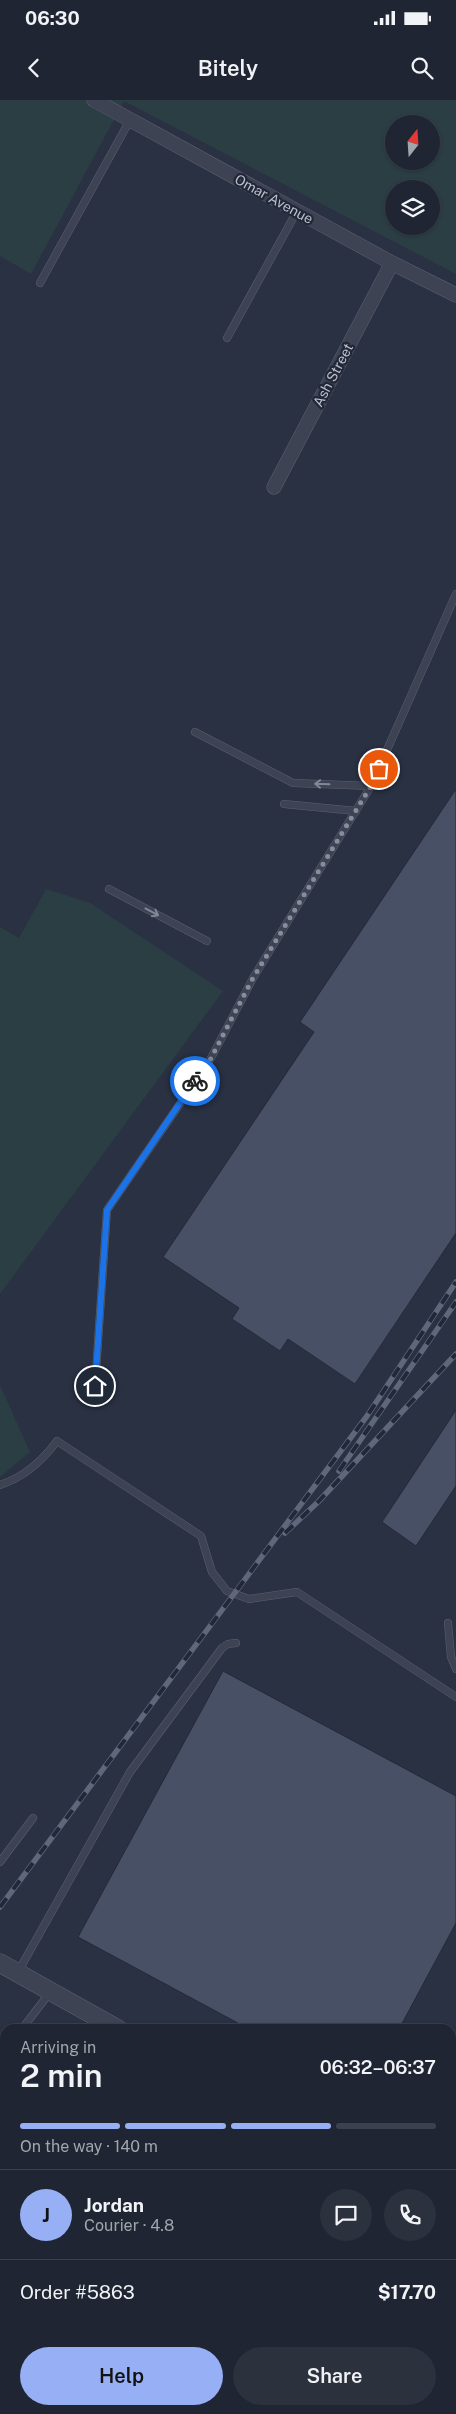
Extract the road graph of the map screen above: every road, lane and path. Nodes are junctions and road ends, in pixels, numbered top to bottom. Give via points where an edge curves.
1 (94, 100) edge
2 (130, 120) junction
3 (297, 211) junction
4 (392, 263) junction
5 (40, 283) dead end
6 (456, 295) edge
7 (227, 338) dead end
8 (274, 487) dead end
9 (456, 594) edge
10 (195, 732) dead end
11 (371, 786) junction
12 (284, 804) dead end
13 (356, 811) junction
14 (109, 889) dead end
15 (208, 941) dead end
16 (95, 1386) dead end
17 (0, 1485) edge
18 (456, 1628) edge
19 (236, 1643) dead end
20 (456, 1669) edge
21 (456, 1697) edge
22 (33, 1818) dead end
23 (0, 1862) edge
24 (0, 1963) edge
25 (18, 1973) junction
26 (51, 1992) junction
27 (26, 2024) edge
28 (109, 2024) edge

1 - 2 street, Omar Avenue
2 - 3 street, Omar Avenue
2 - 5 lane
3 - 4 street, Omar Avenue
3 - 7 lane
4 - 6 street, Omar Avenue
4 - 8 street, Ash Street
9 - 11 lane
11 -> 10 lane via 293,783
11 - 13 lane
12 - 13 lane
13 - 16 lane via 253,978 210,1060 107,1210
14 -> 15 lane
17 - 21 lane via 32,1467 57,1440 201,1536 212,1572 227,1591 250,1599 297,1592
18 - 20 lane via 448,1624 451,1657
19 - 25 lane via 222,1648 130,1772
22 - 23 lane
24 - 25 street
25 - 26 street
26 - 27 lane
26 - 28 street

